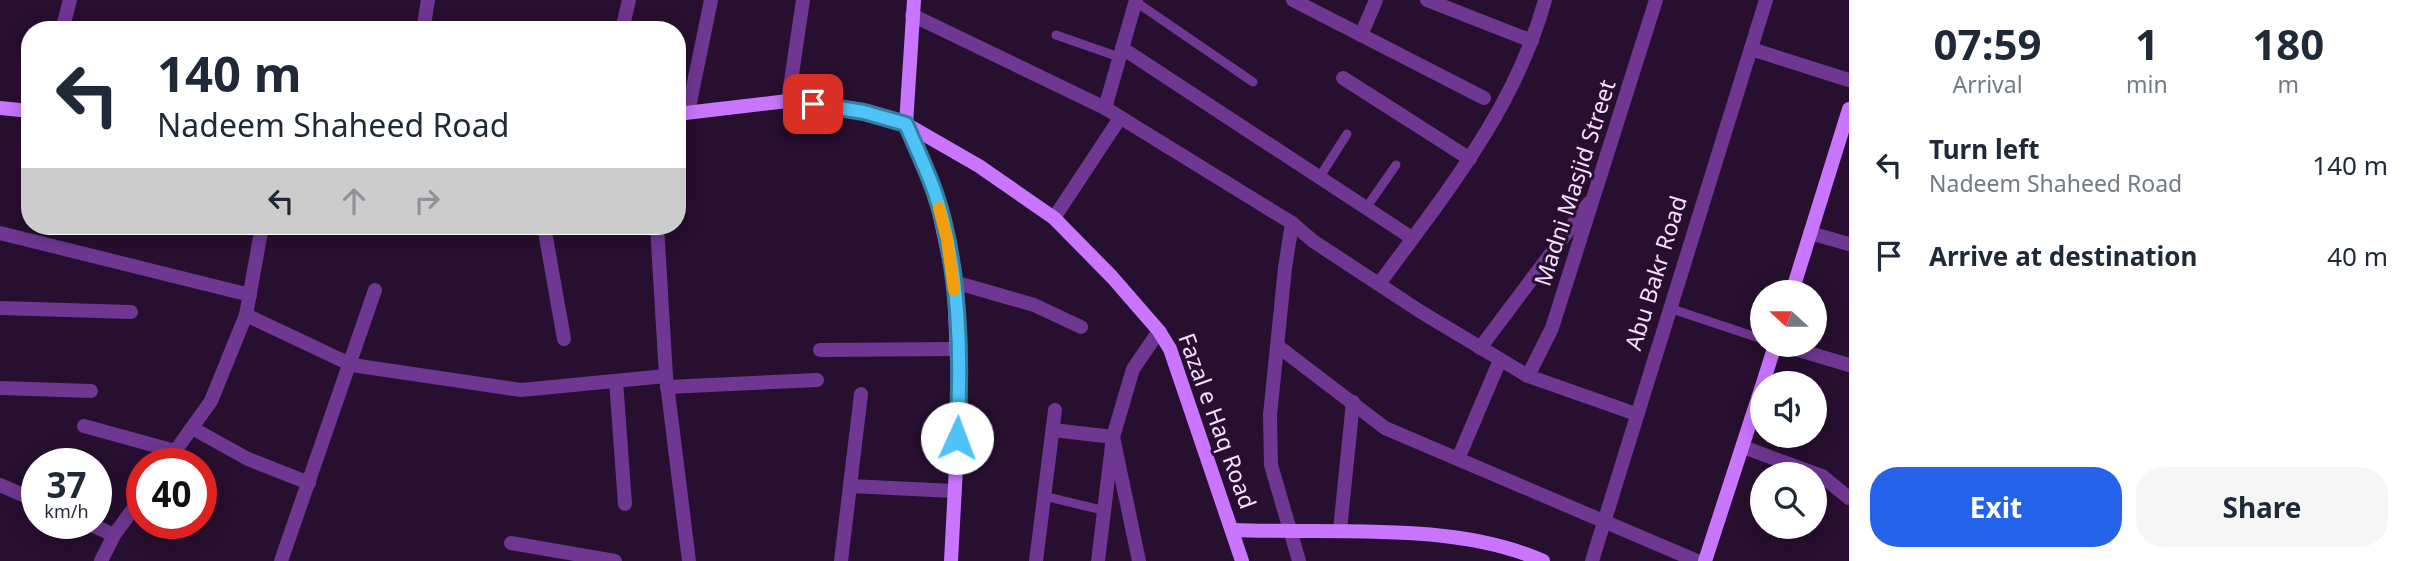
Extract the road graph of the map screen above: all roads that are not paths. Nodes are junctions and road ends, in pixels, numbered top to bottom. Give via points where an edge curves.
1 (70, 0) edge
2 (428, 0) edge
3 (629, 0) edge
4 (711, 0) edge
5 (803, 0) edge
6 (1293, 0) edge
7 (1376, 0) edge
8 (1427, 0) edge
9 (1545, 0) edge
10 (1656, 0) edge
11 (1766, 0) edge
12 (1136, 1) edge
13 (913, 7) edge
14 (64, 21) edge
15 (424, 21) edge
16 (624, 21) edge
17 (1056, 35) dead end
18 (1361, 35) junction
19 (1532, 41) junction
20 (1751, 49) junction
21 (1120, 52) junction
22 (1343, 78) dead end
23 (1849, 80) edge
24 (1253, 82) dead end
25 (1484, 98) dead end
26 (686, 101) edge
27 (788, 101) junction
28 (0, 108) edge
29 (1105, 108) junction
30 (21, 110) edge
31 (686, 113) edge
32 (1120, 118) junction
33 (1848, 119) edge
34 (906, 124) junction
35 (1347, 134) dead end
36 (1470, 159) junction
37 (1396, 165) dead end
38 (1319, 178) junction
39 (1595, 195) junction
40 (1366, 208) junction
41 (1054, 218) junction
42 (1292, 223) junction
43 (0, 233) edge
44 (1810, 233) junction
45 (260, 235) edge
46 (546, 235) edge
47 (658, 235) edge
48 (1412, 238) junction
49 (1849, 244) edge
50 (1795, 280) edge
51 (954, 282) junction
52 (1379, 284) junction
53 (375, 290) dead end
54 (250, 295) junction
55 (0, 308) edge
56 (1669, 308) junction
57 (131, 312) dead end
58 (246, 316) junction
59 (1081, 327) dead end
60 (1159, 331) junction
61 (1750, 335) edge
62 (564, 339) dead end
63 (1279, 347) junction
64 (1480, 348) junction
65 (957, 349) junction
66 (820, 350) dead end
67 (1822, 357) edge
68 (1500, 360) junction
69 (352, 365) junction
70 (1849, 365) edge
71 (1528, 376) junction
72 (817, 380) dead end
73 (616, 381) junction
74 (666, 381) junction
75 (0, 388) edge
76 (91, 391) dead end
77 (861, 394) dead end
78 (1353, 402) junction
79 (1055, 410) dead end
80 (1636, 414) junction
81 (1750, 425) edge
82 (84, 426) dead end
83 (192, 428) junction
84 (1052, 430) junction
85 (1113, 437) junction
86 (1743, 447) junction
87 (164, 448) edge
88 (177, 448) edge
89 (1458, 459) junction
90 (309, 483) junction
91 (0, 485) edge
92 (850, 486) junction
93 (954, 491) junction
94 (21, 494) edge
95 (1044, 496) junction
96 (1849, 498) edge
97 (625, 504) dead end
98 (1102, 510) junction
99 (126, 519) edge
100 (1604, 519) junction
101 (1233, 530) junction
102 (1340, 530) junction
103 (1290, 533) junction
104 (114, 535) joint
105 (511, 542) dead end
106 (1518, 555) edge
107 (101, 561) edge
108 (281, 561) edge
109 (615, 561) edge
110 (689, 561) edge
111 (841, 561) edge
112 (951, 561) edge
113 (1036, 561) edge
114 (1098, 561) edge
115 (1139, 561) edge
116 (1241, 561) edge
117 (1299, 561) edge
118 (1543, 561) edge
119 (1592, 561) edge
120 (1697, 561) edge
121 (1705, 561) edge

1 - 14 street
2 - 15 street
3 - 16 street
4 - 26 street
5 - 27 street
6 - 18 street
7 - 18 street
8 - 19 street
9 - 19 street
10 - 39 street, Madni Masjid Street
11 - 20 street, Abu Bakr Road
12 - 21 street
12 - 24 lane
13 - 29 street
13 - 34 street
17 - 21 lane
18 - 25 street
19 - 36 street via 1496,119
20 - 23 street
20 - 56 street, Abu Bakr Road
21 - 29 street
21 - 38 street
22 - 36 street
27 - 31 street, Fazal e Haq Road
27 - 34 street, Fazal e Haq Road via 851,109
28 - 30 street
29 - 32 street
32 - 41 street
32 - 42 street
33 - 44 street
34 - 41 street, Fazal e Haq Road via 979,166
34 - 51 street via 935,192
35 - 38 lane
36 - 48 street
37 - 40 lane
38 - 40 street
39 - 64 street
39 - 71 street, Madni Masjid Street via 1552,328
40 - 48 street
41 - 60 street, Fazal e Haq Road
42 - 52 street
42 - 63 street
43 - 54 street
44 - 49 street
44 - 50 street
45 - 54 street
46 - 62 street
47 - 74 street
48 - 52 street
51 - 59 street via 1034,305
51 - 65 street
52 - 64 street
53 - 69 street
54 - 58 street
55 - 57 street
56 - 61 lane
56 - 80 street, Abu Bakr Road
58 - 69 street
58 - 83 street via 211,401
60 - 85 street via 1133,369
60 - 101 street, Fazal e Haq Road via 1170,349
63 - 78 street
63 - 103 street via 1270,415 1271,465
64 - 68 street
65 - 66 street
65 - 93 street
67 - 70 street
68 - 71 street
68 - 89 street
69 - 73 street via 521,390
69 - 90 street
71 - 80 street
72 - 74 street
73 - 74 street
73 - 97 street
74 - 110 street
75 - 76 street
77 - 92 street
78 - 89 street via 1385,428
78 - 102 street
79 - 84 street
80 - 100 street, Abu Bakr Road
81 - 86 street
82 - 87 street
83 - 88 street
83 - 90 street
84 - 85 street
84 - 95 street
85 - 98 street
85 - 115 street
86 - 96 street via 1822,476
86 - 121 street
89 - 100 street
90 - 108 street
91 - 94 street
92 - 93 street
92 - 111 street
93 - 112 street
95 - 98 lane
95 - 113 street
98 - 114 street
99 - 104 street
100 - 119 street, Abu Bakr Road
100 - 120 street
101 - 103 street
101 - 116 street, Fazal e Haq Road
102 - 103 street
102 - 106 street via 1468,540
103 - 117 street
104 - 107 street
105 - 109 street
106 - 118 street

